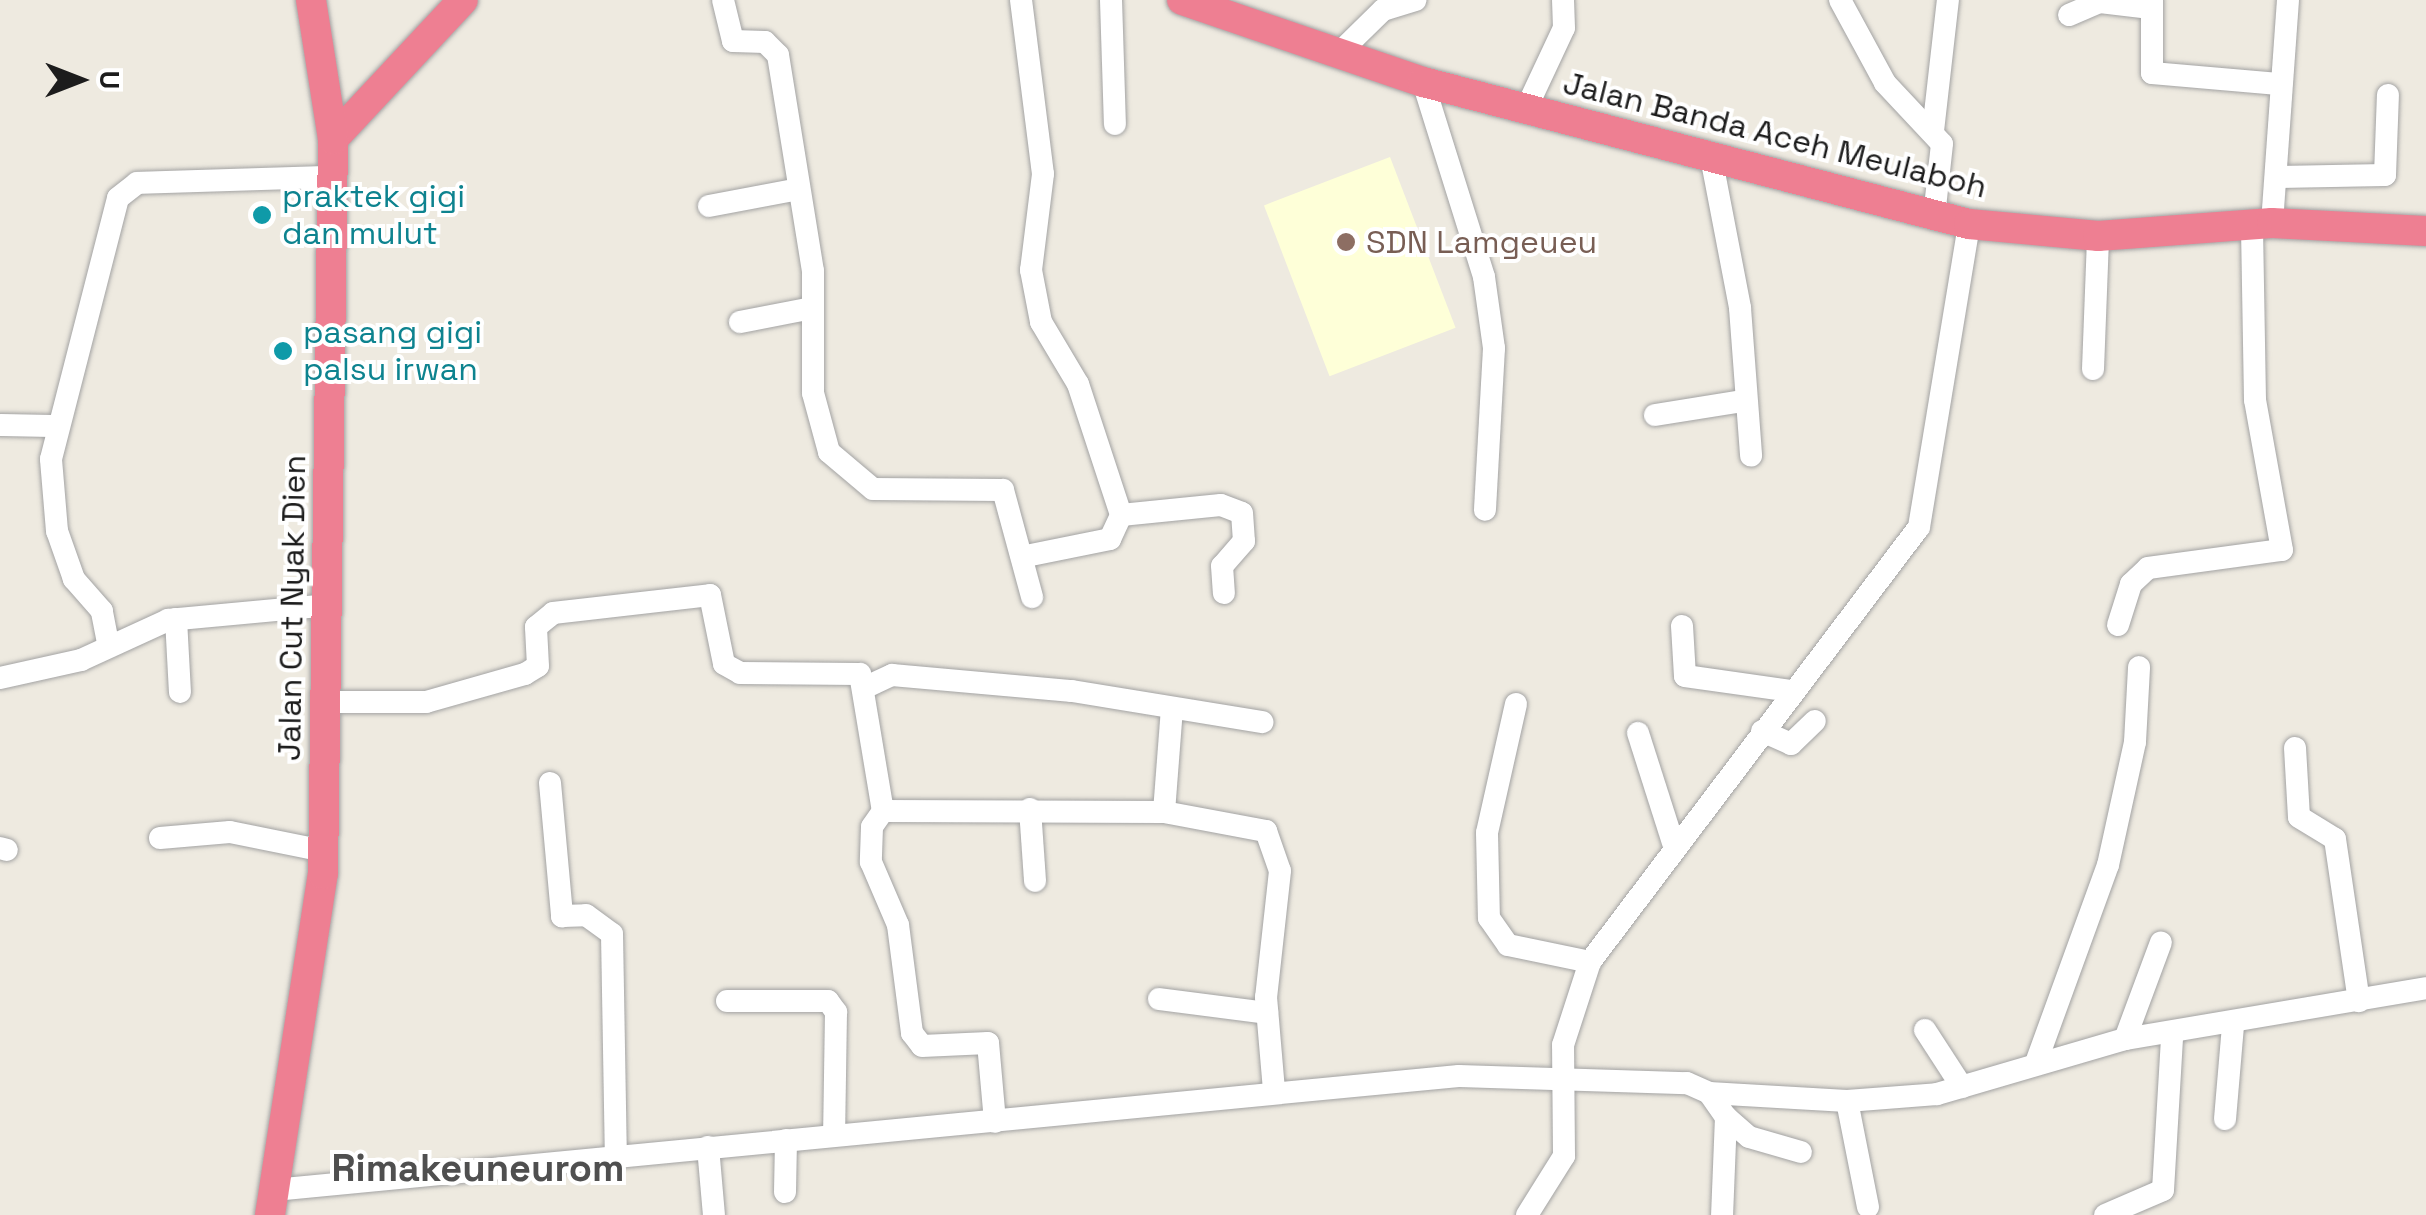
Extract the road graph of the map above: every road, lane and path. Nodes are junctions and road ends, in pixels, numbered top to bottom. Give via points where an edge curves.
1 (311, 0) edge
2 (464, 0) edge
3 (724, 0) edge
4 (1021, 0) edge
5 (1111, 0) edge
6 (1416, 0) edge
7 (1563, 0) edge
8 (1840, 0) edge
9 (1948, 0) edge
10 (2288, 0) edge
11 (1187, 1) edge
12 (2151, 4) edge
13 (2069, 16) dead end
14 (1338, 54) junction
15 (1423, 82) junction
16 (2279, 84) junction
17 (2388, 95) dead end
18 (1526, 109) junction
19 (1115, 124) dead end
20 (1933, 131) junction
21 (334, 139) junction
22 (1712, 162) junction
23 (330, 177) junction
24 (2279, 177) junction
25 (794, 190) junction
26 (709, 206) dead end
27 (1934, 217) junction
28 (1969, 224) junction
29 (2262, 224) junction
30 (2426, 231) edge
31 (2098, 236) junction
32 (812, 308) junction
33 (740, 322) dead end
34 (2093, 368) dead end
35 (1742, 400) junction
36 (1655, 416) dead end
37 (0, 425) edge
38 (54, 426) junction
39 (1751, 456) dead end
40 (1485, 510) dead end
41 (1120, 516) junction
42 (1026, 556) junction
43 (1224, 593) dead end
44 (1032, 597) dead end
45 (329, 605) junction
46 (176, 619) junction
47 (2118, 625) dead end
48 (1682, 626) dead end
49 (108, 644) junction
50 (2139, 667) dead end
51 (0, 678) edge
52 (864, 688) junction
53 (1792, 691) junction
54 (180, 692) dead end
55 (328, 702) junction
56 (1516, 704) dead end
57 (1172, 708) junction
58 (1814, 721) dead end
59 (1262, 722) dead end
60 (1638, 732) dead end
61 (1767, 734) junction
62 (2295, 748) dead end
63 (550, 783) dead end
64 (1030, 809) junction
65 (883, 811) junction
66 (1164, 812) junction
67 (160, 838) dead end
68 (1673, 843) junction
69 (324, 852) junction
70 (1035, 881) dead end
71 (2161, 942) dead end
72 (1590, 962) junction
73 (2426, 988) edge
74 (1160, 999) dead end
75 (727, 1000) dead end
76 (2359, 1000) junction
77 (1268, 1014) junction
78 (2232, 1025) junction
79 (1925, 1030) dead end
80 (2172, 1037) junction
81 (2125, 1039) junction
82 (2037, 1060) junction
83 (1572, 1079) junction
84 (1962, 1087) junction
85 (1274, 1091) junction
86 (1710, 1093) junction
87 (1847, 1101) junction
88 (1726, 1117) junction
89 (2224, 1119) dead end
90 (996, 1122) junction
91 (834, 1134) junction
92 (786, 1140) junction
93 (708, 1148) junction
94 (1801, 1152) dead end
95 (616, 1156) junction
96 (785, 1192) dead end
97 (272, 1203) edge
98 (1868, 1207) dead end
99 (714, 1215) edge
100 (1526, 1215) edge
101 (1722, 1215) edge
102 (2106, 1215) edge

1 - 21 highway, Jalan Cut Nyak Dien
2 - 21 highway
3 - 25 street via 732,40 764,42 778,56
4 - 41 street via 1043,174 1032,295 1078,384
5 - 19 street
6 - 14 street via 1383,10
7 - 18 street via 1564,28
8 - 20 street via 1885,83
9 - 20 street
10 - 16 street
11 - 14 highway, Jalan Banda Aceh Meulaboh
12 - 13 street via 2100,2
12 - 16 street via 2152,72
14 - 15 highway, Jalan Banda Aceh Meulaboh
15 - 18 highway, Jalan Banda Aceh Meulaboh
15 - 40 street via 1492,330
16 - 24 street
17 - 24 street via 2385,175
18 - 22 highway, Jalan Banda Aceh Meulaboh
20 - 27 street via 1946,168
21 - 23 highway, Jalan Cut Nyak Dien
22 - 27 highway, Jalan Banda Aceh Meulaboh
22 - 35 street via 1740,308
23 - 38 street via 126,185
23 - 45 highway, Jalan Cut Nyak Dien
24 - 29 street
25 - 26 street
25 - 32 street
27 - 28 highway, Jalan Banda Aceh Meulaboh
28 - 31 highway, Jalan Banda Aceh Meulaboh
28 - 53 street via 1919,527
29 - 30 highway, Jalan Banda Aceh Meulaboh
29 - 31 highway, Jalan Banda Aceh Meulaboh
29 - 47 street via 2254,400 2282,550 2148,568 2132,584
31 - 34 street
32 - 33 street
32 - 42 street via 820,430 856,484 1003,490
35 - 36 street
35 - 39 street
37 - 38 street
38 - 49 street via 57,531 74,579 102,611
41 - 42 street via 1110,539
41 - 43 street via 1232,506 1244,541 1227,552
42 - 44 street
45 - 46 street
45 - 55 highway, Jalan Cut Nyak Dien
46 - 49 street
46 - 54 street
48 - 53 street via 1686,676
49 - 51 street via 81,660
50 - 82 street via 2135,742 2108,865
52 - 55 street via 849,667 778,676 724,664 710,595 699,595 541,618 538,666 525,674 426,702
52 - 57 street via 892,676
52 - 65 street
53 - 61 street
55 - 69 highway, Jalan Cut Nyak Dien
56 - 72 street via 1487,832 1489,918 1508,945
57 - 59 street
57 - 66 street
58 - 61 street via 1797,742
60 - 68 street
61 - 68 street
62 - 76 street via 2299,818 2335,839
63 - 95 street via 562,916 586,915 612,934
64 - 65 street
64 - 66 street
64 - 70 street
65 - 90 street via 872,827 871,862 898,925 912,1033 922,1046 988,1043
66 - 77 street via 1252,824 1275,840
67 - 69 street via 213,830
68 - 72 street
69 - 97 highway, Jalan Cut Nyak Dien
71 - 81 street
72 - 83 street
73 - 76 street
74 - 77 street
75 - 91 street via 828,1001 836,1012
76 - 78 street
77 - 85 street
78 - 80 street
78 - 89 street
79 - 84 street
80 - 81 street
80 - 102 street via 2163,1190
81 - 82 street
82 - 84 street
83 - 85 street
83 - 86 street via 1687,1083
83 - 100 street via 1564,1156
84 - 87 street
85 - 90 street
86 - 87 street
86 - 88 street
87 - 98 street
88 - 94 street via 1749,1137
88 - 101 street
90 - 91 street
91 - 92 street
92 - 93 street
92 - 96 street
93 - 95 street
93 - 99 street
95 - 97 street

